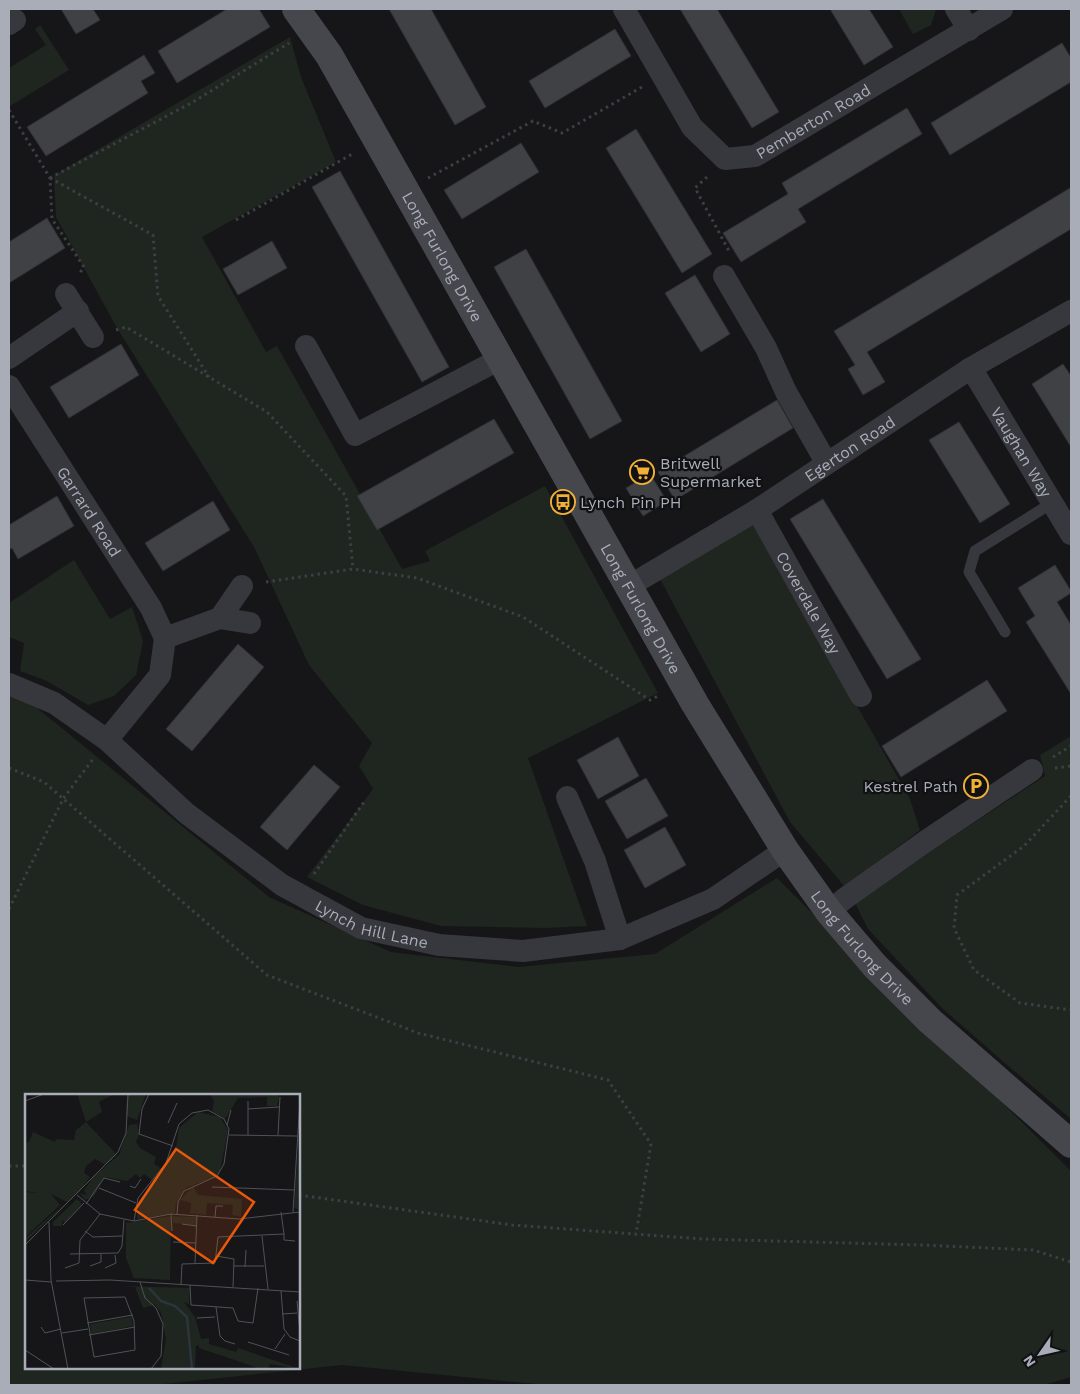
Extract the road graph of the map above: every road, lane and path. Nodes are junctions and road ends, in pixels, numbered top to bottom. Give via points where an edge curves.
1 (624, 9) edge
2 (956, 9) edge
3 (1002, 9) edge
4 (303, 19) edge
5 (969, 30) junction
6 (662, 76) junction
7 (9, 110) edge
8 (377, 141) junction
9 (725, 159) junction
10 (50, 178) junction
11 (405, 191) junction
12 (236, 220) dead end
13 (724, 276) joint
14 (72, 303) junction
15 (1071, 311) edge
16 (93, 337) joint
17 (306, 346) dead end
18 (9, 358) edge
19 (500, 359) junction
20 (971, 368) junction
21 (209, 377) junction
22 (9, 386) edge
23 (826, 462) junction
24 (1052, 503) junction
25 (757, 510) junction
26 (1071, 534) edge
27 (353, 569) junction
28 (242, 586) joint
29 (629, 586) junction
30 (220, 618) junction
31 (250, 623) dead end
32 (1005, 632) dead end
33 (165, 638) junction
34 (684, 683) junction
35 (9, 684) edge
36 (861, 696) dead end
37 (107, 740) junction
38 (9, 768) edge
39 (1032, 770) dead end
40 (1071, 796) edge
41 (567, 797) dead end
42 (63, 799) junction
43 (364, 802) dead end
44 (785, 850) junction
45 (300, 895) junction
46 (9, 908) edge
47 (830, 912) junction
48 (620, 939) junction
49 (1071, 1010) edge
50 (1071, 1144) edge
51 (9, 1166) edge
52 (25, 1166) edge
53 (300, 1195) edge
54 (636, 1234) junction
55 (1071, 1262) edge

1 - 6 street
2 - 5 street
3 - 5 street, Pemberton Road
4 - 8 street, Long Furlong Drive via 329,55
4 - 10 path via 193,102
5 - 9 street, Pemberton Road via 755,156
6 - 9 street via 692,128
6 - 11 path via 562,133 533,121
7 - 10 path
8 - 11 street, Long Furlong Drive
8 - 12 path
9 - 13 path via 694,188 739,269
10 - 14 path via 52,219 84,267
10 - 21 path via 153,235 158,296
11 - 19 street, Long Furlong Drive
13 - 23 street
14 - 16 street
14 - 18 street
15 - 20 street, Egerton Road
16 - 21 path via 126,327
17 - 19 street via 355,435
19 - 29 street, Long Furlong Drive
20 - 23 street, Egerton Road
20 - 24 street, Vaughan Way
21 - 27 path via 266,412 346,496
22 - 33 street, Garrard Road via 151,608
23 - 25 street, Egerton Road
24 - 26 street, Vaughan Way
24 - 32 lane via 975,551 969,572
25 - 29 street, Egerton Road
25 - 36 street, Coverdale Way
27 - 28 path
27 - 34 path via 417,578 523,617 650,700
28 - 30 street
29 - 34 street, Long Furlong Drive
30 - 31 street
30 - 33 street
33 - 37 street via 160,675
34 - 44 street, Long Furlong Drive
35 - 37 street, Lynch Hill Lane via 54,703
37 - 42 path
37 - 45 street, Lynch Hill Lane via 186,813
38 - 42 path via 44,782
39 - 47 street via 926,841
40 - 49 path via 1024,846 957,895 954,928 974,970 1020,1003
41 - 48 street via 595,861
42 - 46 path
42 - 54 path via 267,975 418,1033 608,1080 651,1144
43 - 45 path
44 - 47 street, Long Furlong Drive
44 - 48 street, Lynch Hill Lane via 713,899
45 - 48 street, Lynch Hill Lane via 361,928 439,945 523,951
47 - 50 street, Long Furlong Drive via 875,966 930,1021
51 - 52 path
53 - 54 path via 512,1225
54 - 55 path via 1033,1250

